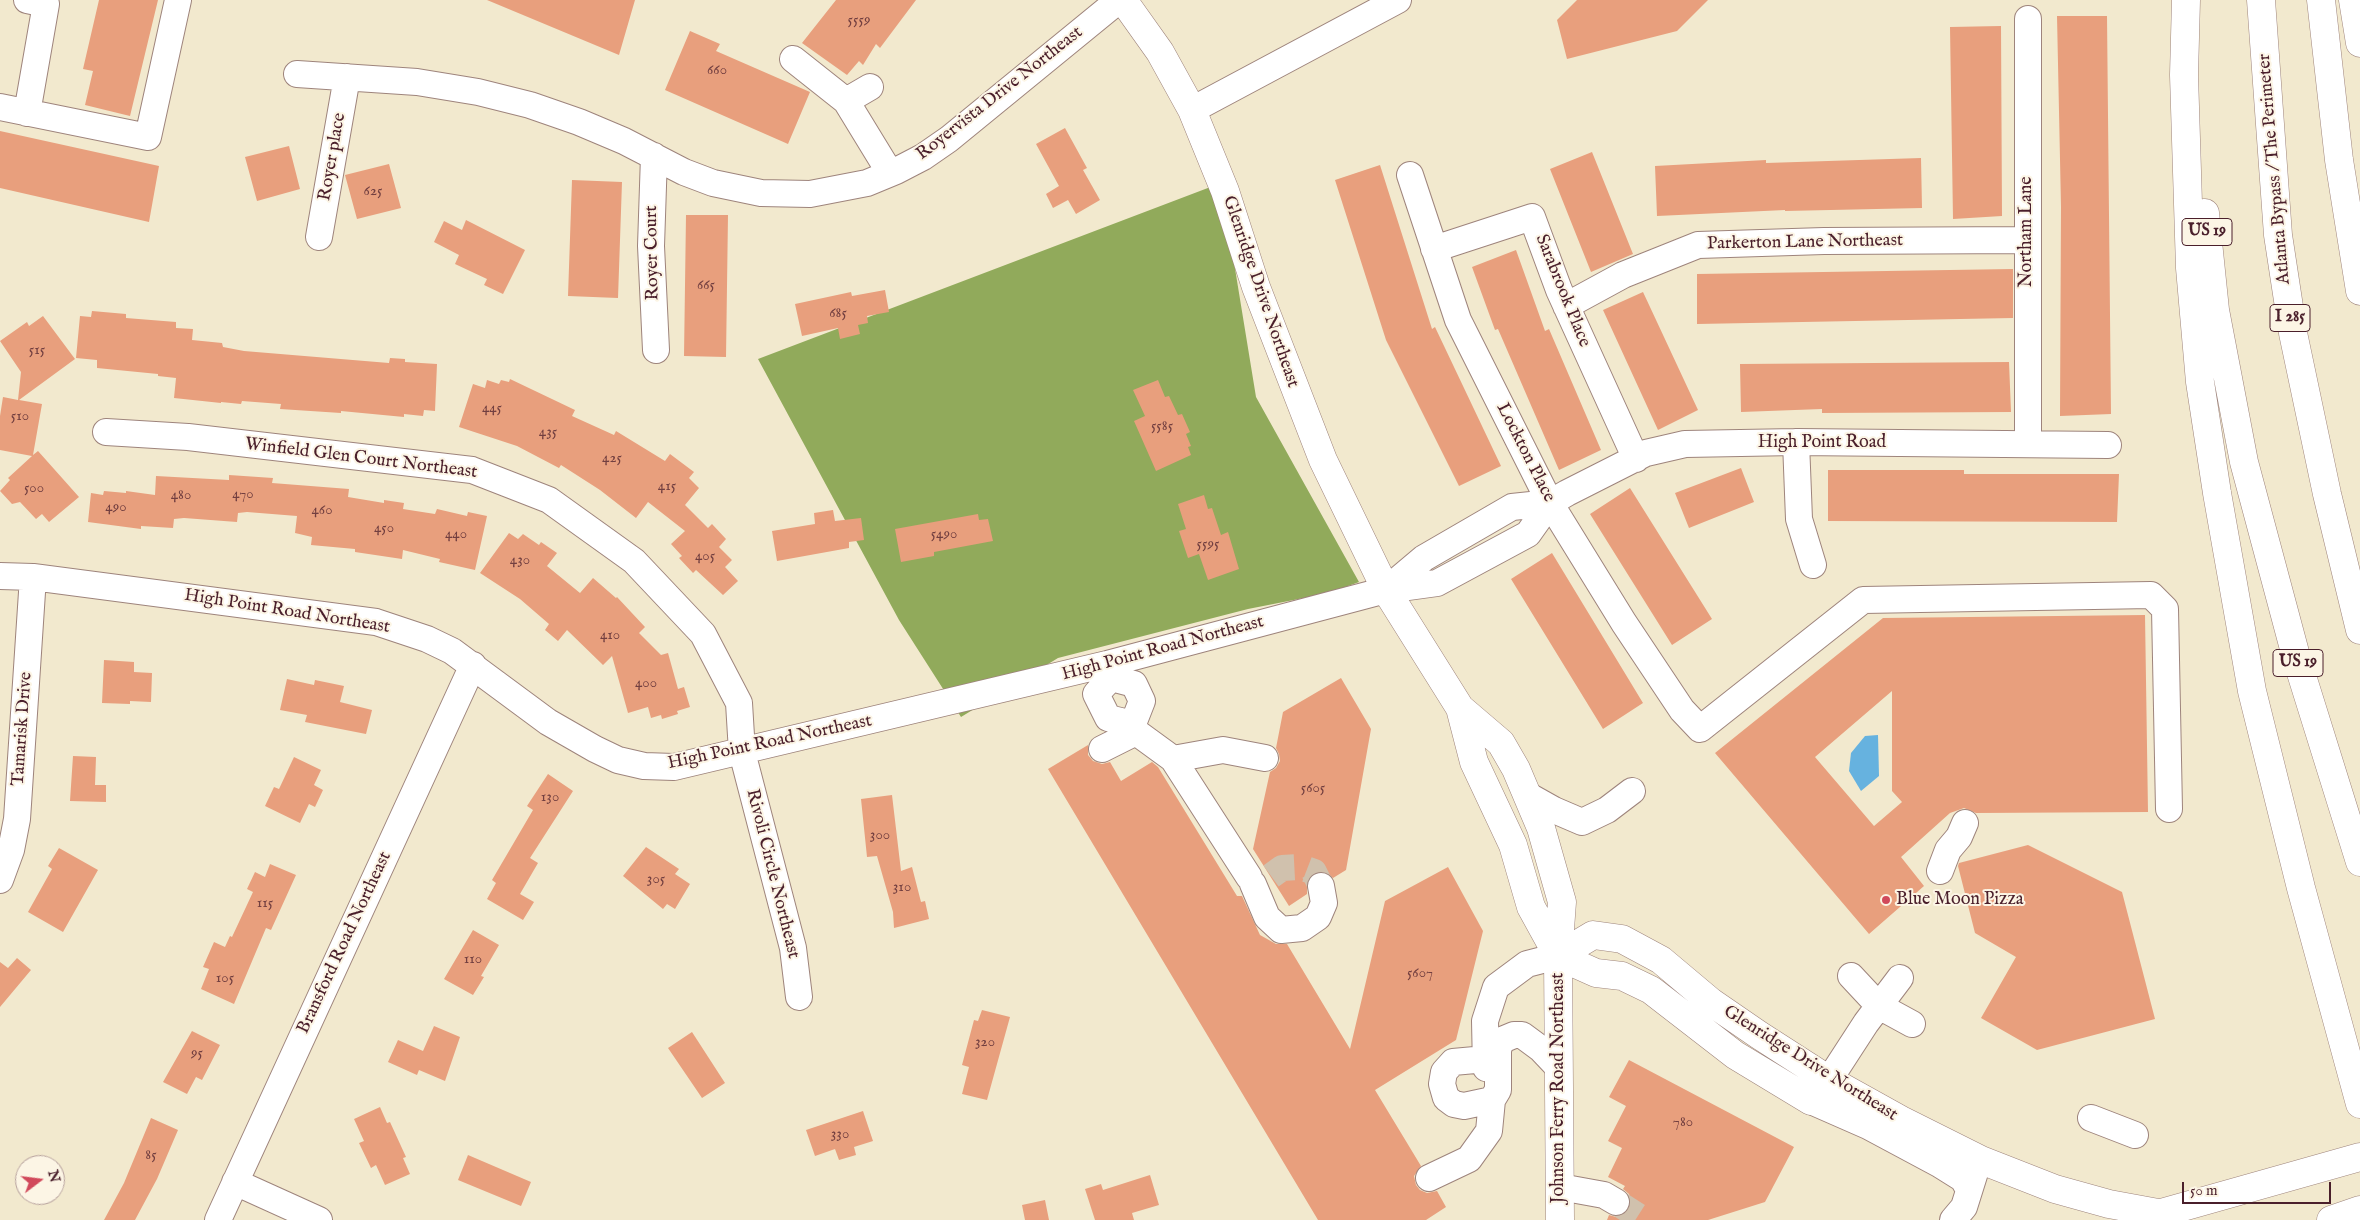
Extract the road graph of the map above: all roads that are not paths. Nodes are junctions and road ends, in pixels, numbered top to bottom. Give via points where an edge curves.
1 (27, 0) edge
2 (178, 0) edge
3 (1119, 0) edge
4 (1123, 0) edge
5 (1398, 0) edge
6 (2186, 0) edge
7 (2195, 0) edge
8 (2261, 0) edge
9 (2321, 0) edge
10 (2353, 0) edge
11 (2028, 19) dead end
12 (2360, 43) edge
13 (793, 59) dead end
14 (297, 74) dead end
15 (347, 78) junction
16 (870, 87) dead end
17 (846, 101) junction
18 (0, 107) edge
19 (1192, 110) junction
20 (27, 112) junction
21 (654, 156) junction
22 (890, 174) junction
23 (1410, 175) dead end
24 (319, 237) dead end
25 (2027, 240) junction
26 (1434, 249) junction
27 (2360, 291) edge
28 (1566, 306) junction
29 (656, 350) dead end
30 (106, 432) dead end
31 (1796, 442) junction
32 (2028, 444) junction
33 (2108, 445) dead end
34 (1636, 459) junction
35 (1550, 503) junction
36 (1494, 518) junction
37 (1508, 544) junction
38 (1813, 566) dead end
39 (0, 576) edge
40 (33, 576) junction
41 (1386, 590) junction
42 (2360, 630) edge
43 (472, 665) junction
44 (1109, 671) junction
45 (1460, 708) junction
46 (1134, 728) junction
47 (1102, 749) dead end
48 (742, 752) junction
49 (1264, 758) dead end
50 (1173, 759) junction
51 (1632, 790) dead end
52 (1529, 796) junction
53 (2169, 809) dead end
54 (1965, 823) dead end
55 (2360, 862) edge
56 (1940, 871) dead end
57 (0, 880) edge
58 (1320, 886) tunnel mouth
59 (1558, 956) junction
60 (1851, 976) dead end
61 (1900, 978) dead end
62 (799, 997) dead end
63 (1879, 1006) junction
64 (1912, 1024) dead end
65 (1486, 1059) junction
66 (1559, 1068) junction
67 (1829, 1080) junction
68 (1492, 1100) junction
69 (1812, 1101) junction
70 (2360, 1104) edge
71 (2091, 1118) dead end
72 (2135, 1135) dead end
73 (2360, 1157) edge
74 (1980, 1160) junction
75 (1429, 1178) dead end
76 (235, 1182) junction
77 (1560, 1187) junction
78 (1968, 1188) junction
79 (1616, 1202) tunnel mouth
80 (2360, 1210) edge
81 (2147, 1217) edge
82 (218, 1220) edge
83 (319, 1220) edge
84 (1560, 1220) edge
85 (1953, 1220) edge
86 (2331, 1220) edge

1 - 20 street via 46,4
2 - 20 street via 148,137
3 - 22 street, Royervista Drive Northeast via 949,139
4 - 19 main road, Glenridge Drive Northeast via 1160,52
5 - 19 street
6 - 70 main road via 2184,75 2190,268 2200,382 2217,492 2252,692
7 - 55 main road, US 19 via 2200,165 2215,310 2228,383 2277,592
8 - 42 main road, Atlanta Bypass / The Perimeter / I 285 via 2278,235 2290,313 2327,494
9 - 27 main road via 2339,160
10 - 12 main road
11 - 25 street, Northam Lane
13 - 17 street
14 - 15 street, Royervista Drive Northeast
15 - 21 street, Royervista Drive Northeast via 417,82 530,105 579,122
15 - 24 street, Royer place
16 - 17 street
17 - 22 street
18 - 20 street
19 - 41 main road, Glenridge Drive Northeast via 1218,172 1295,391 1323,460
21 - 22 street, Royervista Drive Northeast via 713,183 761,193 810,194 867,183
21 - 29 street, Royer Court via 651,246
23 - 26 street, Lockton Place
25 - 28 street, Parkerton Lane Northeast via 1698,245 1623,275
25 - 32 street, Northam Lane
26 - 28 street, Sarabrook Place via 1532,217
26 - 35 street, Lockton Place via 1458,320
28 - 34 street, Sarabrook Place
30 - 48 street, Winfield Glen Court Northeast via 198,438 472,470 549,500 634,560 704,634 738,703
31 - 32 street, High Point Road
31 - 34 street, High Point Road via 1685,444
31 - 38 street via 1799,519
32 - 33 street, High Point Road
34 - 35 street, High Point Road
35 - 36 street, High Point Road via 1512,507
35 - 37 street, High Point Road via 1528,534
35 - 53 street, Lockton Place via 1624,623 1682,710 1700,729 1863,600 2151,595 2165,608
36 - 37 street
36 - 41 street, High Point Road via 1424,558
37 - 41 street, High Point Road via 1437,583
39 - 40 street, High Point Road Northeast
40 - 43 street, High Point Road Northeast via 376,622 427,638
40 - 57 street, Tamarisk Drive via 17,819 11,850
41 - 44 street, High Point Road Northeast
41 - 45 main road, Johnson Ferry Road Northeast
43 - 48 street, High Point Road Northeast via 548,722 618,760 644,766 674,767
43 - 76 street, Bransford Road Northeast
44 - 46 street via 1096,694 1108,718
44 - 48 street, High Point Road Northeast
45 - 52 main road, Johnson Ferry Road Northeast via 1501,743
45 - 59 main road, Johnson Ferry Road Northeast via 1474,762 1513,845 1531,907
46 - 47 street
46 - 50 street
48 - 62 street, Rivoli Circle Northeast via 793,948
49 - 50 street via 1223,750
50 - 58 street via 1257,882 1267,917 1281,930 1302,928 1318,917 1324,902
51 - 52 street via 1607,810 1582,822
52 - 59 main road, Johnson Ferry Road Northeast via 1552,861 1562,902
54 - 56 street via 1948,850
59 - 65 street via 1527,964 1496,987 1485,1021
59 - 66 main road, Johnson Ferry Road Northeast
59 - 67 main road, Glenridge Drive Northeast via 1593,936 1622,939 1661,960 1711,1002
59 - 69 main road, Glenridge Drive Northeast via 1596,973 1622,976 1651,990 1735,1055
60 - 63 street
61 - 63 street
63 - 64 street
63 - 67 street
65 - 68 street via 1486,1090
65 - 68 street via 1453,1062 1444,1072 1442,1084 1446,1098 1454,1104 1464,1106
66 - 68 street via 1529,1039 1522,1035 1507,1037 1498,1049 1498,1090
66 - 77 main road, Johnson Ferry Road Northeast
67 - 69 main road
67 - 74 main road, Glenridge Drive Northeast
68 - 75 street via 1489,1131 1480,1146 1469,1159
69 - 78 street via 1939,1164 1962,1179
71 - 72 street
73 - 81 main road, Glenridge Drive Northeast
74 - 78 street
74 - 81 main road, Glenridge Drive Northeast via 2055,1189
76 - 82 street, Bransford Road Northeast
76 - 83 street
77 - 79 street via 1604,1195
77 - 84 main road, Johnson Ferry Road Northeast
78 - 85 street via 1964,1207
80 - 86 main road

